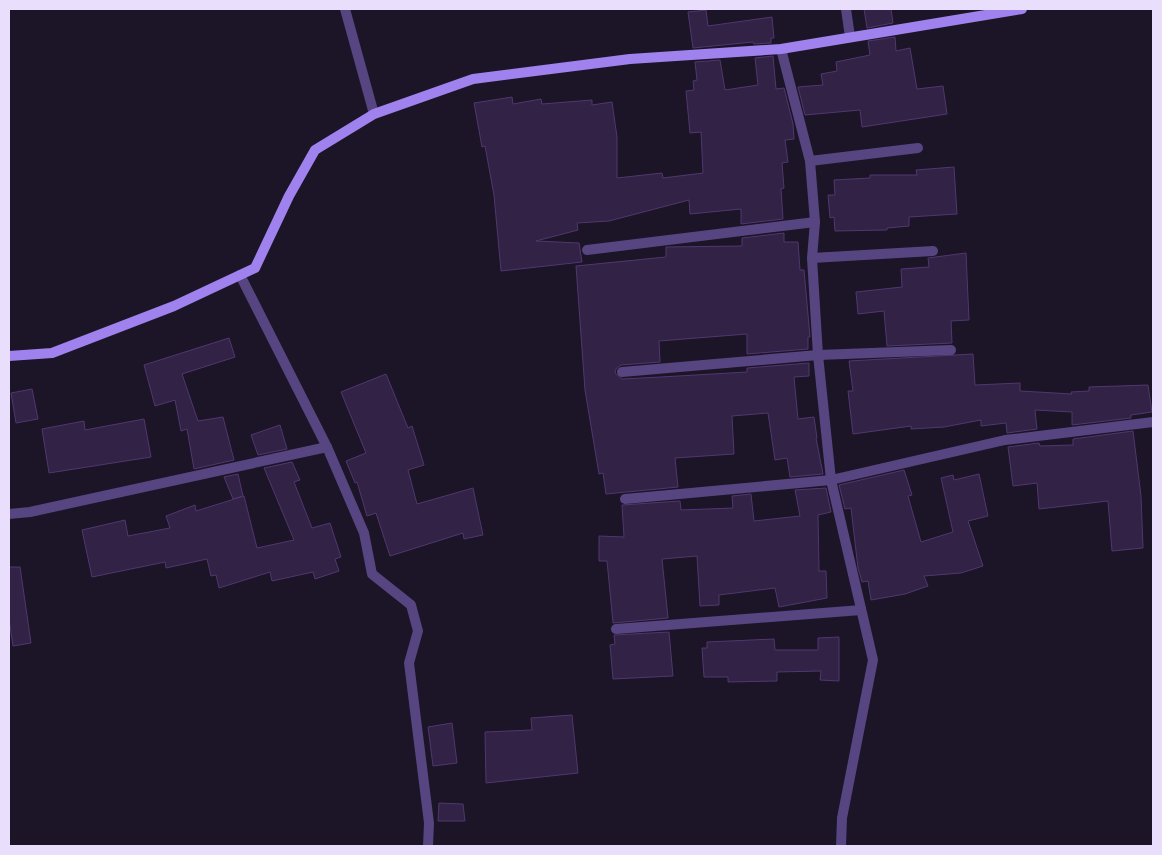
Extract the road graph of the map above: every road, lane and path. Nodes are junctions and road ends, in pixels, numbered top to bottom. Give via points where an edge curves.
1 (345, 9) edge
2 (846, 9) edge
3 (1022, 9) edge
4 (850, 38) junction
5 (781, 49) junction
6 (374, 114) junction
7 (918, 148) dead end
8 (810, 161) junction
9 (815, 222) junction
10 (587, 250) dead end
11 (934, 250) dead end
12 (812, 258) junction
13 (240, 275) junction
14 (951, 350) dead end
15 (818, 355) junction
16 (9, 356) edge
17 (622, 372) dead end
18 (1153, 422) edge
19 (327, 447) junction
20 (831, 480) junction
21 (625, 499) dead end
22 (9, 514) edge
23 (861, 610) junction
24 (616, 629) dead end
25 (428, 846) edge
26 (841, 846) edge

1 - 6 street
2 - 4 street
3 - 4 street
4 - 5 street
5 - 6 street via 630,59 473,79
5 - 8 street
6 - 13 street via 315,150 255,268
7 - 8 street
8 - 9 street
9 - 10 street
9 - 12 street
11 - 12 street
12 - 15 street
13 - 16 street via 174,306 52,353
13 - 19 street
14 - 15 street
15 - 17 street
15 - 20 street
18 - 20 street via 1005,440
19 - 22 street
19 - 25 street via 364,533 372,574 411,605 418,630 409,663 429,823
20 - 21 street
20 - 23 street
23 - 24 street
23 - 26 street via 873,660 842,818

